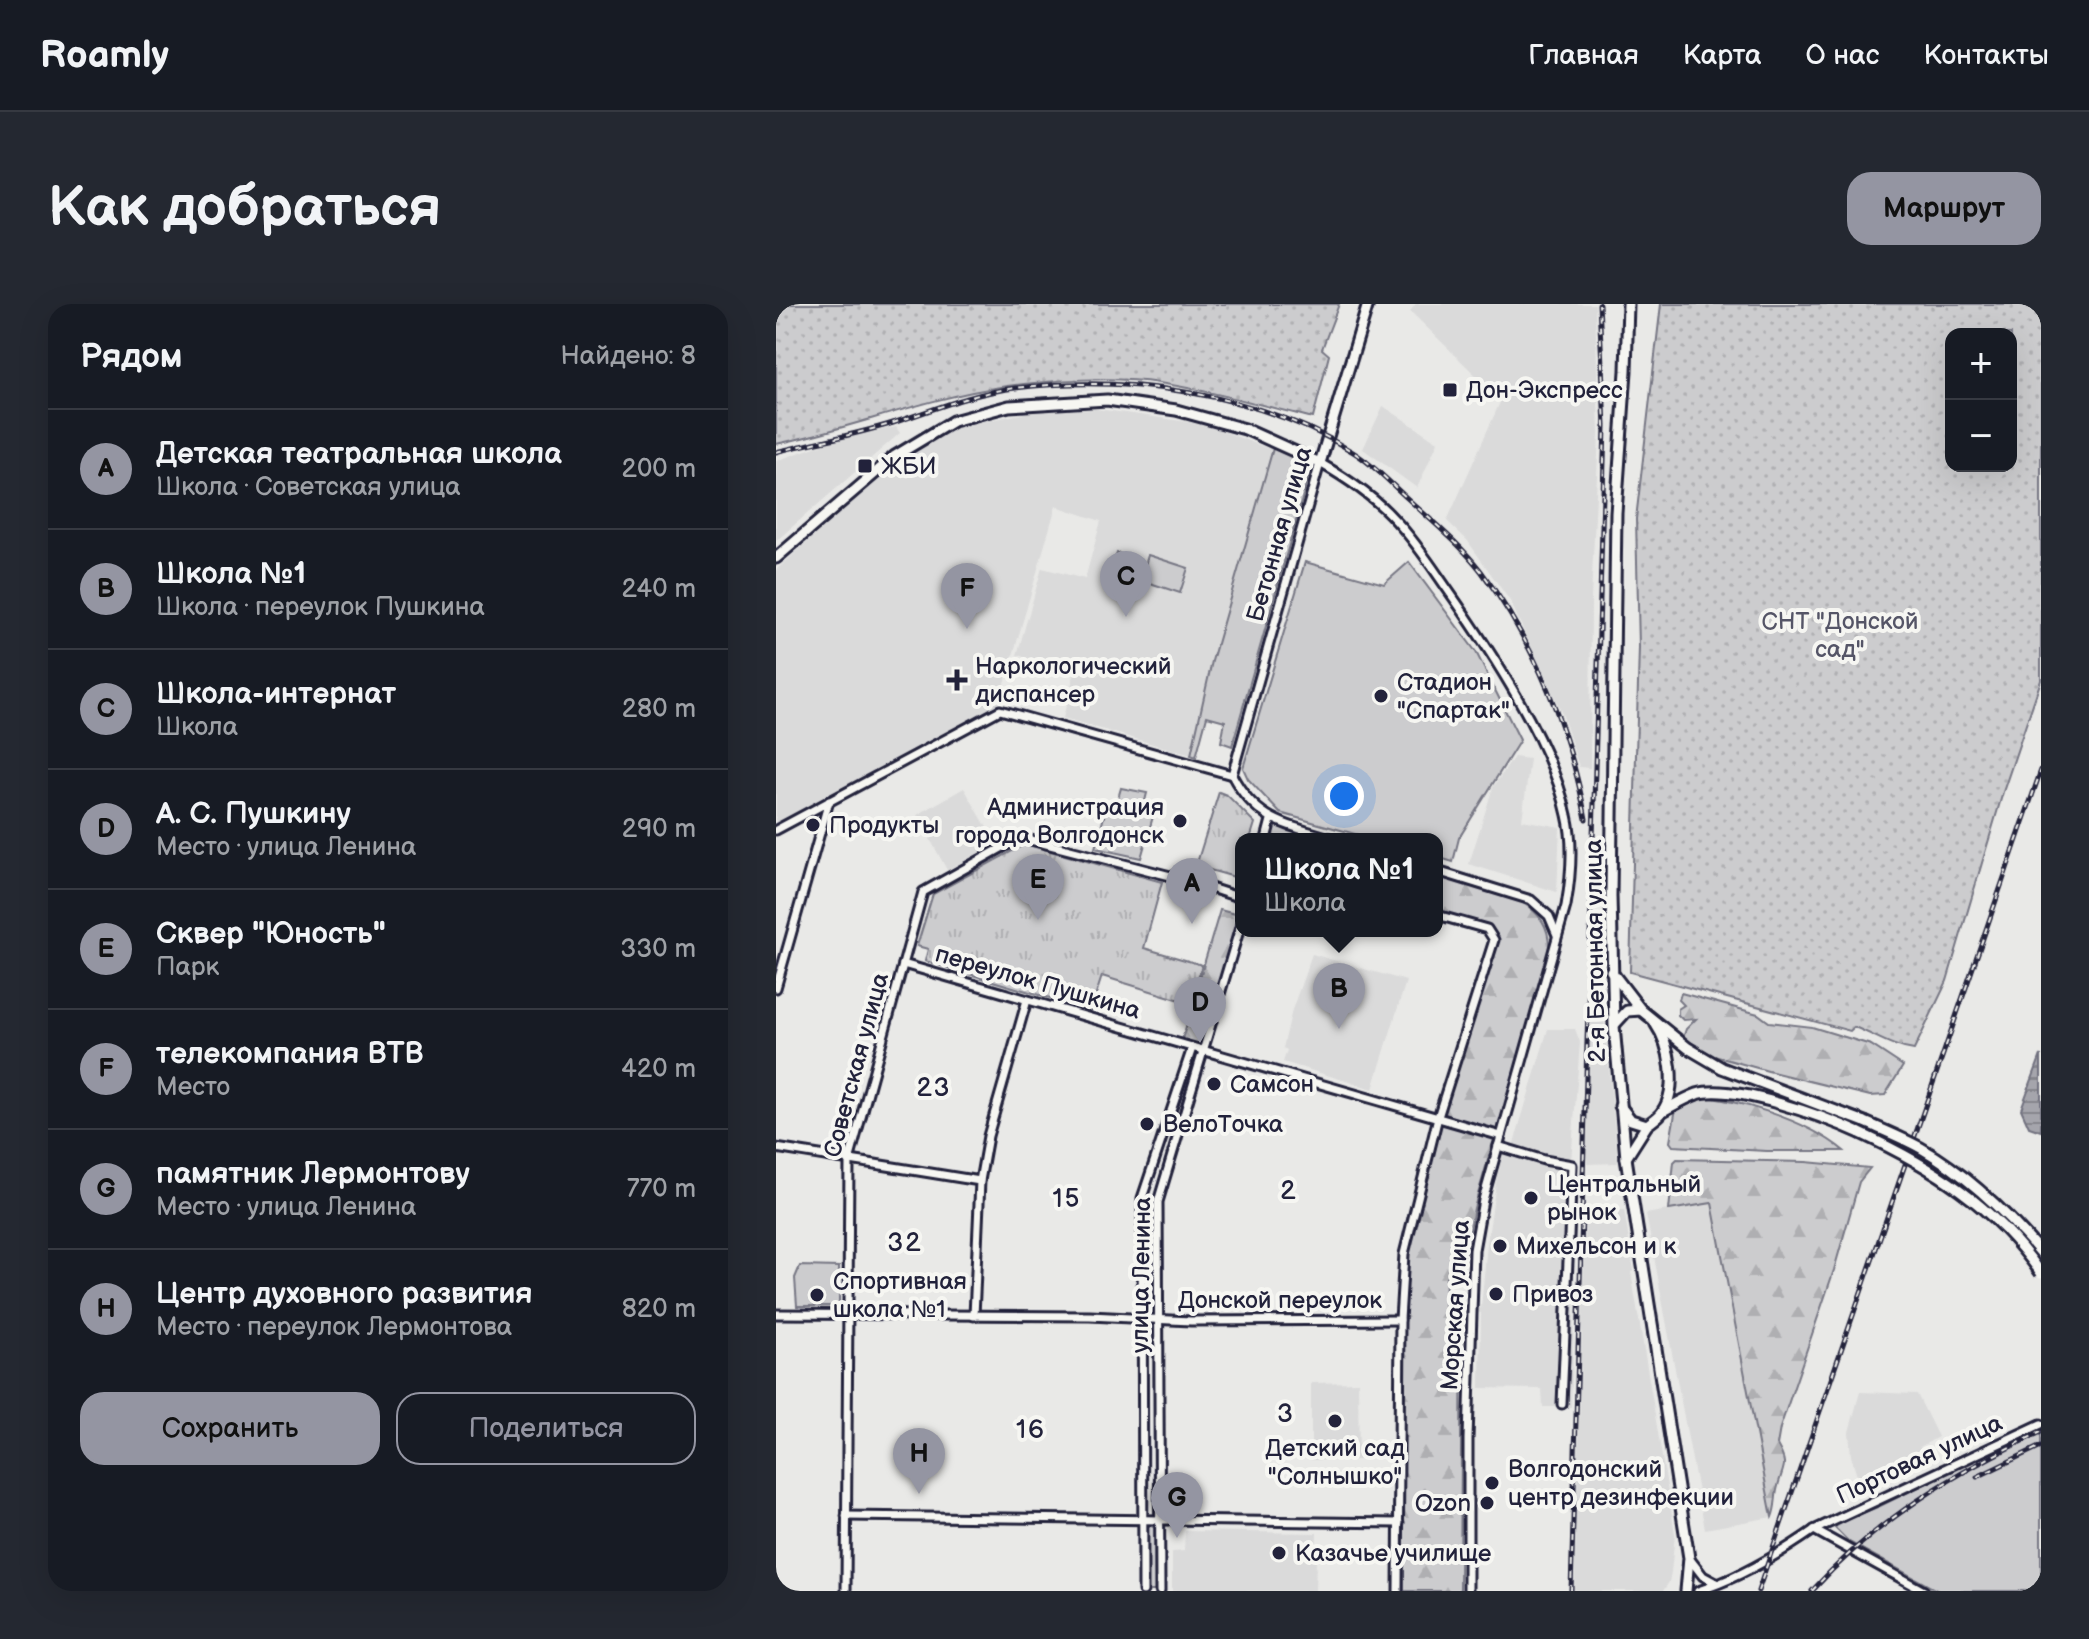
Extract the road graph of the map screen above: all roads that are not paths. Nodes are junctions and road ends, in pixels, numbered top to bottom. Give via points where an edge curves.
1 (1368, 304) edge
2 (1628, 304) edge
3 (1320, 463) junction
4 (776, 558) edge
5 (1232, 775) junction
6 (829, 801) junction
7 (1271, 820) junction
8 (776, 830) edge
9 (1268, 833) edge
10 (1313, 833) edge
11 (1443, 873) edge
12 (1235, 896) edge
13 (1443, 917) edge
14 (1237, 937) edge
15 (1557, 937) junction
16 (903, 964) junction
17 (1611, 971) junction
18 (776, 988) edge
19 (1027, 1000) junction
20 (1641, 1010) junction
21 (1651, 1018) junction
22 (1614, 1026) junction
23 (1192, 1048) junction
24 (1203, 1051) junction
25 (1620, 1106) junction
26 (1663, 1111) junction
27 (1438, 1117) junction
28 (1647, 1125) junction
29 (1501, 1136) junction
30 (1498, 1146) junction
31 (776, 1148) edge
32 (1626, 1158) junction
33 (849, 1161) junction
34 (980, 1181) junction
35 (2041, 1253) edge
36 (2041, 1273) edge
37 (776, 1314) edge
38 (847, 1315) junction
39 (974, 1316) junction
40 (1143, 1318) junction
41 (1158, 1319) junction
42 (1400, 1320) junction
43 (1562, 1404) dead end
44 (2041, 1424) edge
45 (846, 1516) junction
46 (1144, 1519) junction
47 (1161, 1520) junction
48 (1399, 1523) junction
49 (1814, 1530) junction
50 (1689, 1558) junction
51 (1723, 1584) junction
52 (846, 1591) edge
53 (1143, 1591) edge
54 (1160, 1591) edge
55 (1398, 1591) edge
56 (1468, 1591) edge
57 (1686, 1591) edge
58 (1698, 1591) edge
59 (1924, 1591) edge

1 - 3 main road, Бетонная улица
2 - 17 main road, 2-я Бетонная улица via 1616,513
3 - 4 main road via 1245,429 1176,410 1107,400 1009,406 953,421 895,456
3 - 5 street, Бетонная улица
3 - 15 street, Морская улица via 1372,497 1418,547 1501,669 1536,734 1568,816 1571,877
5 - 6 street via 1000,710
5 - 7 street via 1249,801
6 - 8 street
6 - 18 street
7 - 9 street
7 - 10 street
11 - 15 street via 1531,900 1549,916
12 - 16 street, Советская улица via 1023,838 923,892
13 - 27 street via 1487,929 1494,940
14 - 24 street, улица Ленина
15 - 29 street, Морская улица
16 - 19 street, переулок Пушкина
16 - 33 street, Советская улица
17 - 20 main road
17 - 22 main road, 2-я Бетонная улица
19 - 23 street, переулок Пушкина
19 - 34 street
20 - 21 main road
20 - 22 main road via 1627,1011
21 - 26 main road via 1664,1037 1670,1063
21 - 35 main road, bridge via 1722,1068 1920,1147 2004,1211
22 - 25 main road, 2-я Бетонная улица
23 - 24 street, переулок Пушкина
23 - 40 street, улица Ленина via 1142,1198
24 - 27 street, переулок Пушкина
24 - 41 street, улица Ленина via 1158,1202
25 - 28 main road via 1631,1120
25 - 32 main road, 2-я Бетонная улица
26 - 28 main road
26 - 36 main road, bridge via 1698,1094 1720,1092 1834,1121 1914,1158 1969,1196
27 - 29 street, переулок Пушкина
27 - 42 street via 1404,1254
28 - 32 main road
29 - 30 street, Морская улица
30 - 43 street via 1572,1165
30 - 56 street, Морская улица via 1474,1250
31 - 33 street
32 - 50 main road, 2-я Бетонная улица
33 - 34 street
33 - 38 street, Советская улица
34 - 39 street
37 - 38 street, Донской переулок
38 - 39 street, Донской переулок
38 - 45 street, Советская улица
39 - 40 street, Донской переулок
40 - 41 street, Донской переулок
40 - 46 street, улица Ленина
41 - 42 street, Донской переулок
41 - 47 street, улица Ленина
42 - 48 street
44 - 49 street, Портовая улица
45 - 46 street
45 - 52 street, Советская улица
46 - 47 street
46 - 53 street, улица Ленина
47 - 48 street
47 - 54 street, улица Ленина
48 - 55 street
49 - 51 street, Портовая улица
49 - 59 street, Портовая улица
50 - 51 street via 1712,1583
50 - 57 main road, 2-я Бетонная улица
51 - 58 street, Портовая улица

